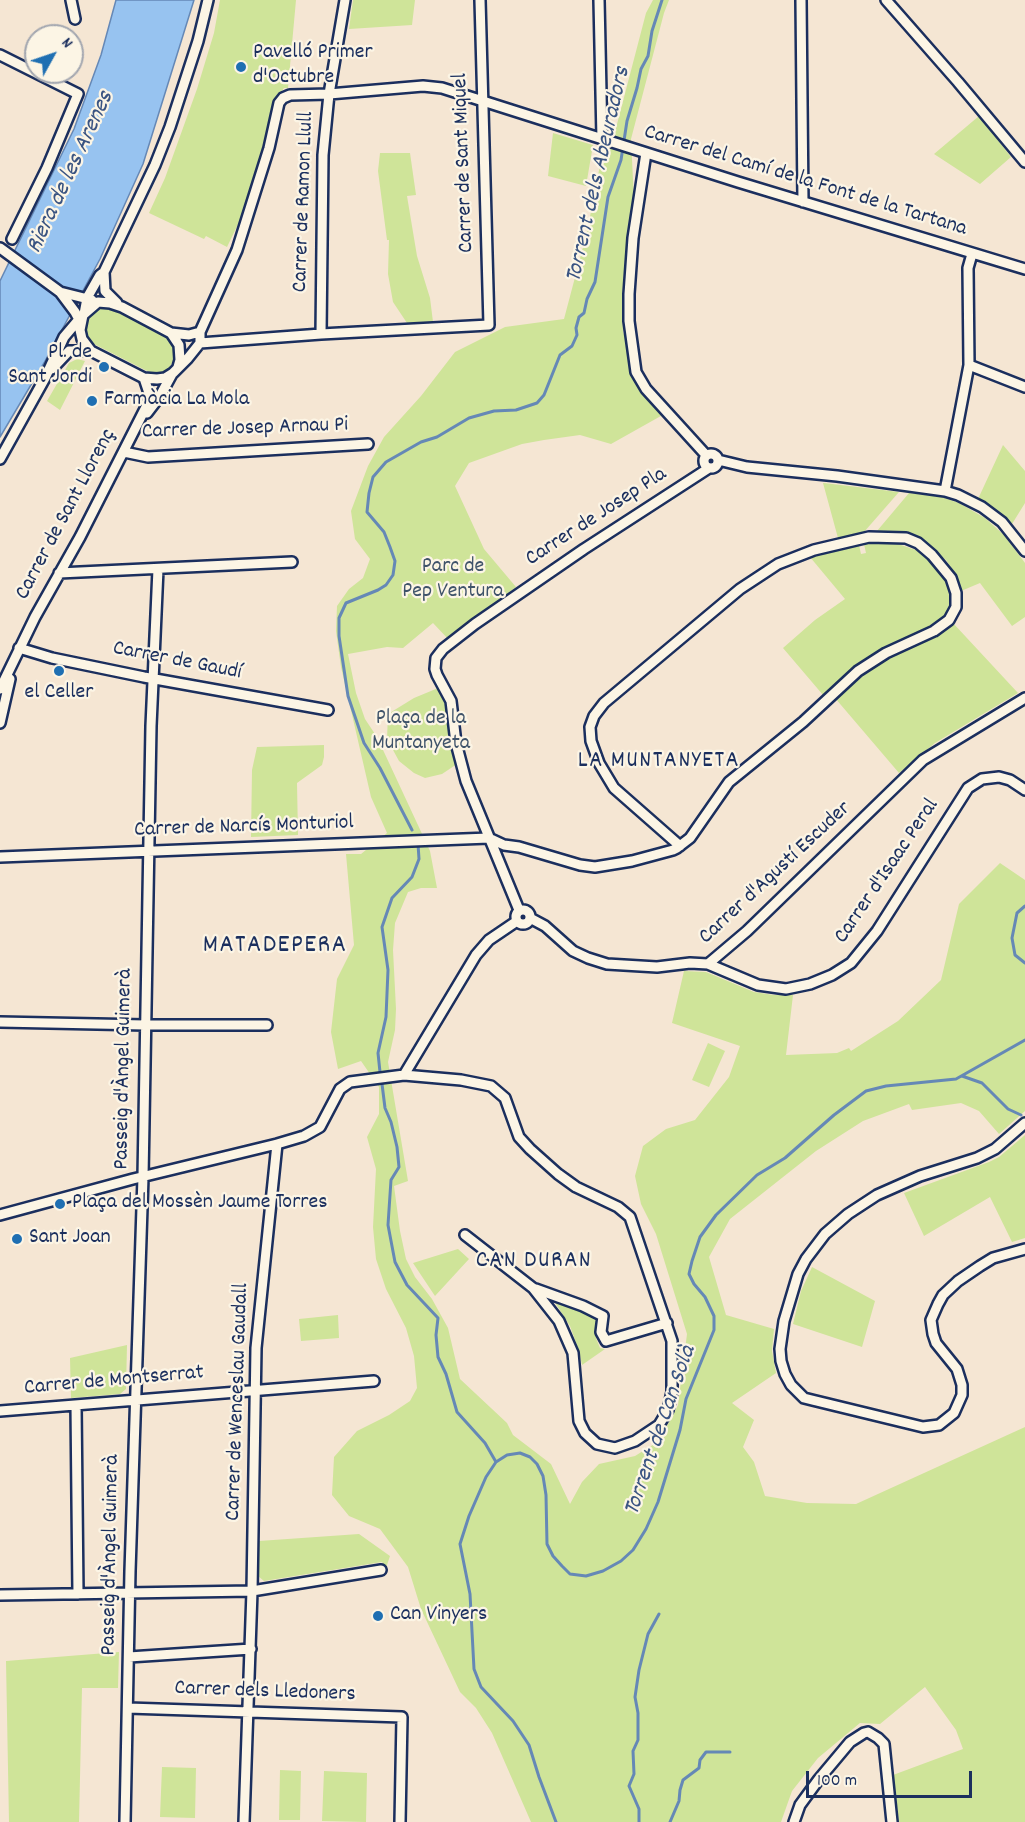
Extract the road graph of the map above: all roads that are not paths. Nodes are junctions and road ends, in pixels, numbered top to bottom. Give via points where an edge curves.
1 (71, 0) edge
2 (208, 0) edge
3 (345, 0) edge
4 (480, 0) edge
5 (599, 0) edge
6 (801, 0) edge
7 (885, 0) edge
8 (75, 19) dead end
9 (0, 55) edge
10 (329, 94) junction
11 (482, 101) junction
12 (602, 139) junction
13 (646, 153) junction
14 (1025, 162) edge
15 (803, 202) junction
16 (12, 239) dead end
17 (3, 250) edge
18 (972, 254) junction
19 (1025, 269) edge
20 (104, 272) junction
21 (60, 292) junction
22 (85, 298) junction
23 (98, 302) junction
24 (122, 307) junction
25 (80, 317) junction
26 (200, 332) junction
27 (171, 333) junction
28 (321, 334) junction
29 (200, 343) junction
30 (92, 351) junction
31 (969, 365) junction
32 (175, 370) junction
33 (45, 378) junction
34 (144, 378) junction
35 (1025, 387) edge
36 (138, 424) junction
37 (368, 444) dead end
38 (124, 452) junction
39 (706, 455) junction
40 (0, 459) edge
41 (718, 460) junction
42 (709, 468) junction
43 (945, 491) junction
44 (1025, 551) edge
45 (292, 562) dead end
46 (158, 568) junction
47 (59, 573) junction
48 (19, 648) junction
49 (14, 662) junction
50 (153, 678) junction
51 (0, 689) edge
52 (1025, 698) edge
53 (328, 710) dead end
54 (0, 723) edge
55 (1025, 790) edge
56 (489, 838) junction
57 (680, 846) junction
58 (149, 851) junction
59 (0, 857) edge
60 (519, 910) junction
61 (530, 918) junction
62 (517, 921) junction
63 (708, 964) junction
64 (0, 1022) edge
65 (145, 1025) junction
66 (267, 1025) dead end
67 (404, 1075) junction
68 (1025, 1124) edge
69 (277, 1144) junction
70 (142, 1177) junction
71 (0, 1215) edge
72 (465, 1235) dead end
73 (1025, 1249) edge
74 (533, 1288) junction
75 (667, 1323) junction
76 (374, 1381) dead end
77 (256, 1391) junction
78 (135, 1400) junction
79 (75, 1405) junction
80 (0, 1411) edge
81 (381, 1570) dead end
82 (252, 1591) junction
83 (129, 1593) junction
84 (78, 1594) junction
85 (0, 1595) edge
86 (251, 1649) junction
87 (129, 1657) junction
88 (128, 1708) junction
89 (248, 1713) junction
90 (125, 1822) edge
91 (244, 1822) edge
92 (400, 1822) edge
93 (794, 1822) edge
94 (892, 1822) edge

1 - 8 street
2 - 20 street via 170,127
3 - 10 street, Carrer de Ramon Llull
4 - 11 street, Carrer de Sant Miquel
5 - 12 street
6 - 15 street
7 - 14 street
9 - 16 street via 78,94
10 - 11 street, Carrer del Camí de la Font de la Tartana via 432,86
10 - 26 street, Carrer del Camí de la Font de la Tartana via 290,95 279,103 249,216
10 - 28 street, Carrer de Ramon Llull via 321,188
11 - 12 street, Carrer del Camí de la Font de la Tartana
11 - 28 street, Carrer de Sant Miquel via 489,325
12 - 13 street, Carrer del Camí de la Font de la Tartana
13 - 15 street, Carrer del Camí de la Font de la Tartana
13 - 39 street via 629,294 636,372 641,384
15 - 18 street, Carrer del Camí de la Font de la Tartana
17 - 21 street
18 - 19 street, Carrer del Camí de la Font de la Tartana
18 - 31 street via 968,268
20 - 22 street
20 - 24 street via 105,291
21 - 22 street
21 - 25 street
22 - 23 street
22 - 25 street
23 - 24 street
23 - 25 street
24 - 27 street
25 - 30 street via 82,339
25 - 33 street via 64,338
26 - 27 street
26 - 29 street
27 - 32 street via 179,345 180,360
28 - 29 street
29 - 32 street, Carrer de Sant Llorenç
30 - 33 street via 69,351
30 - 34 street
31 - 35 street
31 - 43 street
32 - 34 street via 161,379
32 - 36 street, Carrer de Sant Llorenç
33 - 40 street
34 - 36 street, Carrer de Sant Llorenç via 149,393
36 - 38 street, Carrer de Sant Llorenç
37 - 38 street, Carrer de Josep Arnau Pi via 148,457
38 - 47 street, Carrer de Sant Llorenç
39 - 41 street via 713,454
39 - 42 street via 704,464
41 - 42 street via 716,466
41 - 43 street via 747,467
42 - 56 street, Carrer de Josep Pla via 475,624 436,658 437,675 451,702 460,762
43 - 44 street via 993,515
45 - 46 street
46 - 47 street
46 - 50 street, Passeig d'Àngel Guimerà
47 - 48 street, Carrer de Sant Llorenç
48 - 49 street, Carrer de Sant Llorenç
48 - 50 street, Carrer de Gaudí
49 - 51 street, Carrer de Sant Llorenç
49 - 54 street
50 - 53 street, Carrer de Gaudí
50 - 58 street, Passeig d'Àngel Guimerà
52 - 63 street, Carrer d'Agustí Escuder via 923,760
55 - 63 street, Carrer d'Isaac Peral via 999,777 982,779 968,788 877,931 851,963 832,975 799,987 779,988 758,985
56 - 57 street, Carrer de Narcís Monturiol via 594,867 654,856
56 - 58 street, Carrer de Narcís Monturiol
56 - 60 street, Carrer de Josep Pla
57 - 57 street via 619,793 599,763 590,727 604,703 740,589 778,564 814,550 869,537 906,538 918,543 951,578 956,607 949,620 858,671 729,782 690,838
58 - 59 street, Carrer de Narcís Monturiol
58 - 65 street, Passeig d'Àngel Guimerà
60 - 61 street via 527,910
60 - 62 street
61 - 62 street via 525,924
61 - 63 street, Carrer d'Agustí Escuder via 573,951 607,964
62 - 67 street via 489,940 476,955
64 - 65 street
65 - 66 street
65 - 70 street, Passeig d'Àngel Guimerà
67 - 69 street via 350,1082 336,1094 320,1127
67 - 75 street via 461,1080 491,1086 500,1092 519,1137 530,1149 576,1187 630,1217
68 - 73 street via 977,1158 877,1195 825,1234 798,1274 784,1321 780,1349 784,1374 804,1398 923,1427 939,1425 954,1413 962,1385 957,1369 933,1334 931,1320 938,1304 958,1281 980,1266
69 - 70 street
69 - 77 street, Carrer de Wenceslau Gaudall via 256,1348
70 - 71 street
70 - 78 street, Passeig d'Àngel Guimerà
72 - 74 street
74 - 75 street via 603,1317 601,1332 606,1341
74 - 75 street via 559,1321 570,1345 580,1427 603,1447 615,1448 635,1441 659,1425 668,1410 673,1364
76 - 77 street, Carrer de Montserrat
77 - 78 street, Carrer de Montserrat
77 - 82 street, Carrer de Wenceslau Gaudall
78 - 79 street, Carrer de Montserrat
78 - 83 street, Passeig d'Àngel Guimerà
79 - 80 street, Carrer de Montserrat
79 - 84 street
81 - 82 street
82 - 83 street
82 - 86 street, Carrer de Wenceslau Gaudall
83 - 84 street
83 - 87 street, Passeig d'Àngel Guimerà
84 - 85 street
86 - 87 street
86 - 89 street, Carrer de Wenceslau Gaudall
87 - 88 street, Passeig d'Àngel Guimerà
88 - 89 street, Carrer dels Lledoners
88 - 90 street, Passeig d'Àngel Guimerà
89 - 91 street, Carrer de Wenceslau Gaudall
89 - 92 street, Carrer dels Lledoners via 402,1717
93 - 94 street via 800,1805 819,1779 850,1742 868,1732 884,1744

